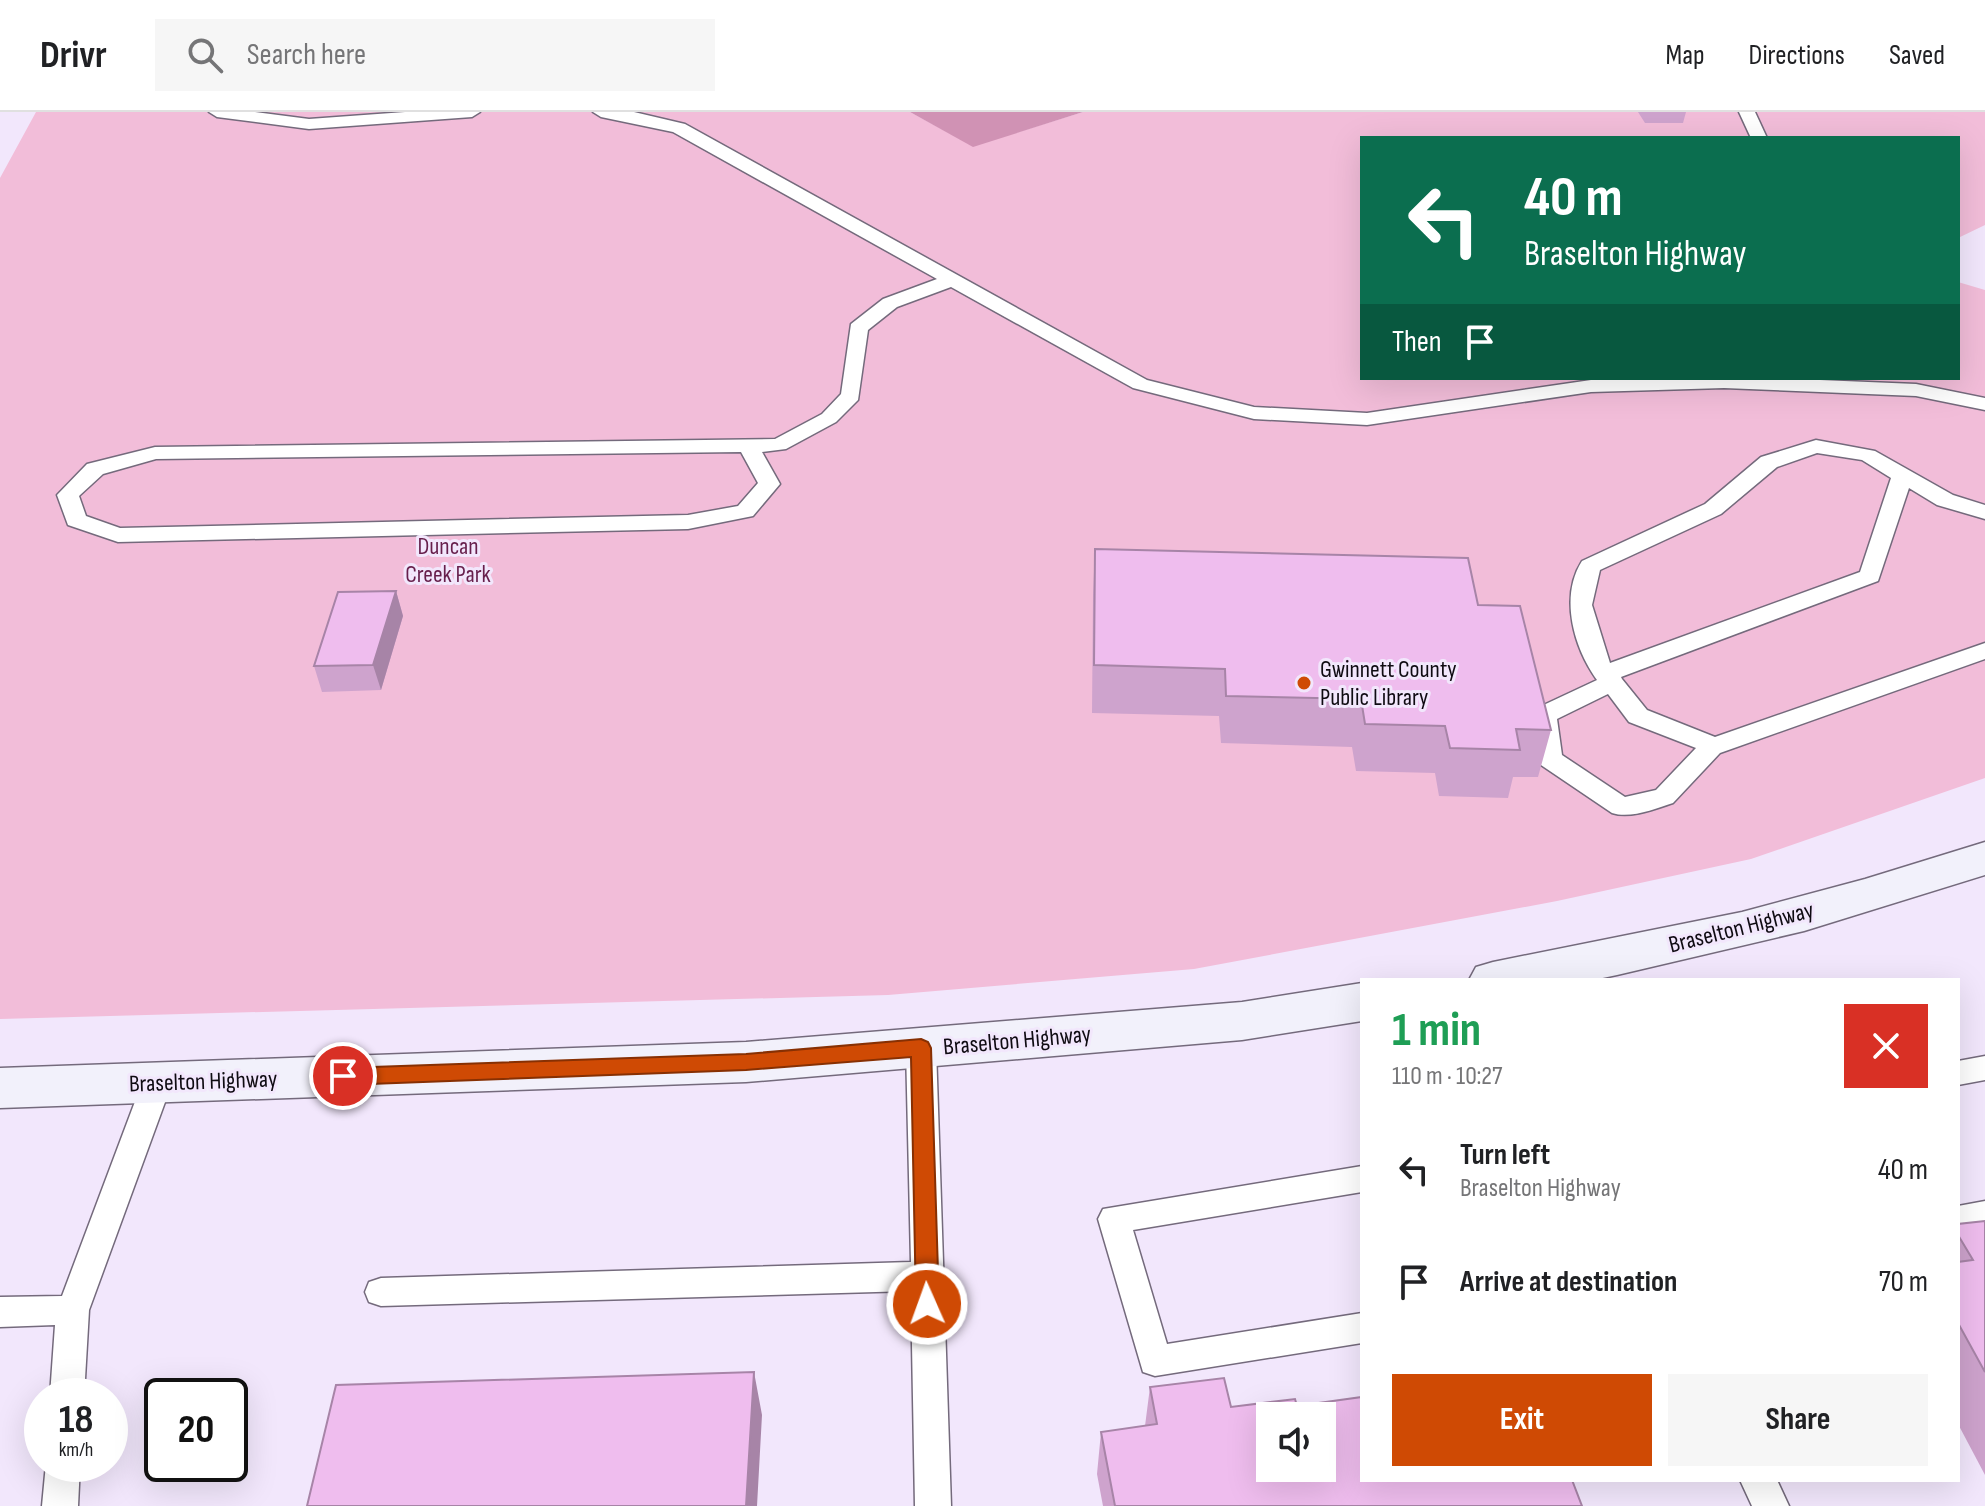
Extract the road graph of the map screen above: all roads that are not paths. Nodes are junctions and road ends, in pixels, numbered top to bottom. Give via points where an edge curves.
1 (217, 112) edge
2 (472, 112) edge
3 (601, 112) edge
4 (1747, 112) edge
5 (1758, 136) edge
6 (952, 280) junction
7 (1797, 382) edge
8 (1985, 404) edge
9 (748, 445) junction
10 (1903, 475) junction
11 (1985, 512) edge
12 (1985, 651) edge
13 (1608, 678) junction
14 (1713, 745) junction
15 (1985, 858) edge
16 (1512, 978) edge
17 (1360, 1002) edge
18 (921, 1048) junction
19 (1985, 1068) edge
20 (1960, 1073) edge
21 (157, 1083) junction
22 (0, 1088) edge
23 (1360, 1179) edge
24 (1985, 1215) edge
25 (1960, 1220) edge
26 (927, 1276) junction
27 (381, 1292) dead end
28 (73, 1310) junction
29 (0, 1312) edge
30 (1360, 1328) edge
31 (68, 1378) edge
32 (62, 1482) edge
33 (1759, 1482) edge
34 (60, 1506) edge
35 (933, 1506) edge
36 (1771, 1506) edge

1 - 2 lane via 309,124
3 - 6 lane via 679,128
4 - 5 lane
6 - 7 lane via 1140,384 1254,413 1367,419 1591,386
6 - 9 lane via 890,303 858,328 851,396 829,418 779,445
7 - 8 lane via 1916,390
9 - 9 lane via 155,453 95,469 68,495 76,520 118,535 688,522 745,511 769,484
10 - 11 lane via 1945,500
10 - 13 lane via 1870,576
10 - 13 lane via 1868,455 1816,446 1769,462 1713,509 1590,566 1580,605 1596,662
12 - 14 lane
13 - 14 lane via 1638,716
13 - 14 lane via 1544,715 1550,759 1621,807 1664,797
15 - 16 main road, Braselton Highway via 1878,894 1595,963
17 - 18 main road, Braselton Highway via 1242,1021
18 - 21 main road, Braselton Highway via 746,1062
18 - 26 lane
19 - 20 lane
21 - 22 main road, Braselton Highway
21 - 28 lane
23 - 30 lane via 1114,1219 1155,1361
24 - 25 lane
26 - 27 lane
26 - 35 lane
28 - 29 lane
28 - 31 lane
32 - 34 lane
33 - 36 lane

